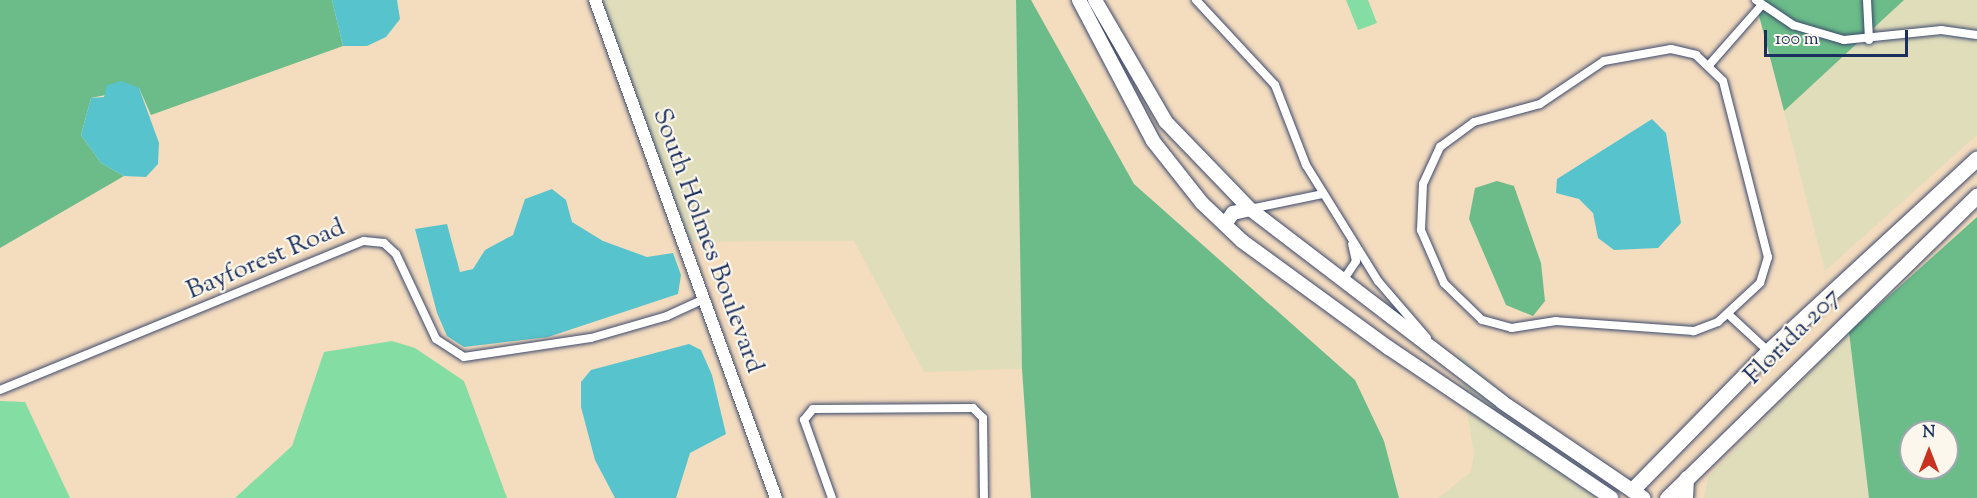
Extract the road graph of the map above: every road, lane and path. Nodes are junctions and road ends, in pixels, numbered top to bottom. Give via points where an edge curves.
1 (595, 0) edge
2 (1079, 0) edge
3 (1095, 0) edge
4 (1196, 0) edge
5 (1867, 0) edge
6 (1758, 3) edge
7 (1977, 35) edge
8 (1869, 40) junction
9 (1710, 64) junction
10 (1977, 158) edge
11 (1323, 194) junction
12 (1977, 195) edge
13 (1250, 209) junction
14 (1225, 224) junction
15 (1351, 237) junction
16 (1342, 282) junction
17 (704, 299) junction
18 (1728, 314) junction
19 (1768, 351) junction
20 (1450, 363) junction
21 (0, 390) edge
22 (1687, 477) junction
23 (1633, 496) edge
24 (776, 498) edge
25 (832, 498) edge
26 (984, 498) edge
27 (1611, 498) edge
28 (1667, 498) edge
29 (1686, 498) edge

1 - 17 main road, South Holmes Boulevard
2 - 14 main road via 1153,141
3 - 13 main road via 1166,122
4 - 11 street via 1275,85 1306,165
5 - 8 street
6 - 8 street via 1810,32
6 - 9 street
7 - 8 street via 1934,30
9 - 18 street via 1728,93 1768,257 1760,283
9 - 18 street via 1671,49 1620,55 1586,70 1527,110 1462,128 1433,157 1419,213 1425,244 1444,283 1492,325 1556,321 1683,331 1707,327
10 - 19 highway
11 - 13 street
11 - 15 street
12 - 22 highway, Florida 207
13 - 14 main road via 1233,213
13 - 16 main road
14 - 27 main road via 1389,348
15 - 16 street via 1356,261
15 - 20 street via 1378,281
16 - 20 main road
17 - 21 street, Bayforest Road via 667,316 591,338 464,357 436,339 396,254 384,243 363,241
17 - 24 main road, South Holmes Boulevard
18 - 19 street
19 - 23 highway
20 - 23 main road
22 - 28 highway, Florida 207
22 - 29 main road
25 - 26 street via 804,420 813,409 973,408 983,418

